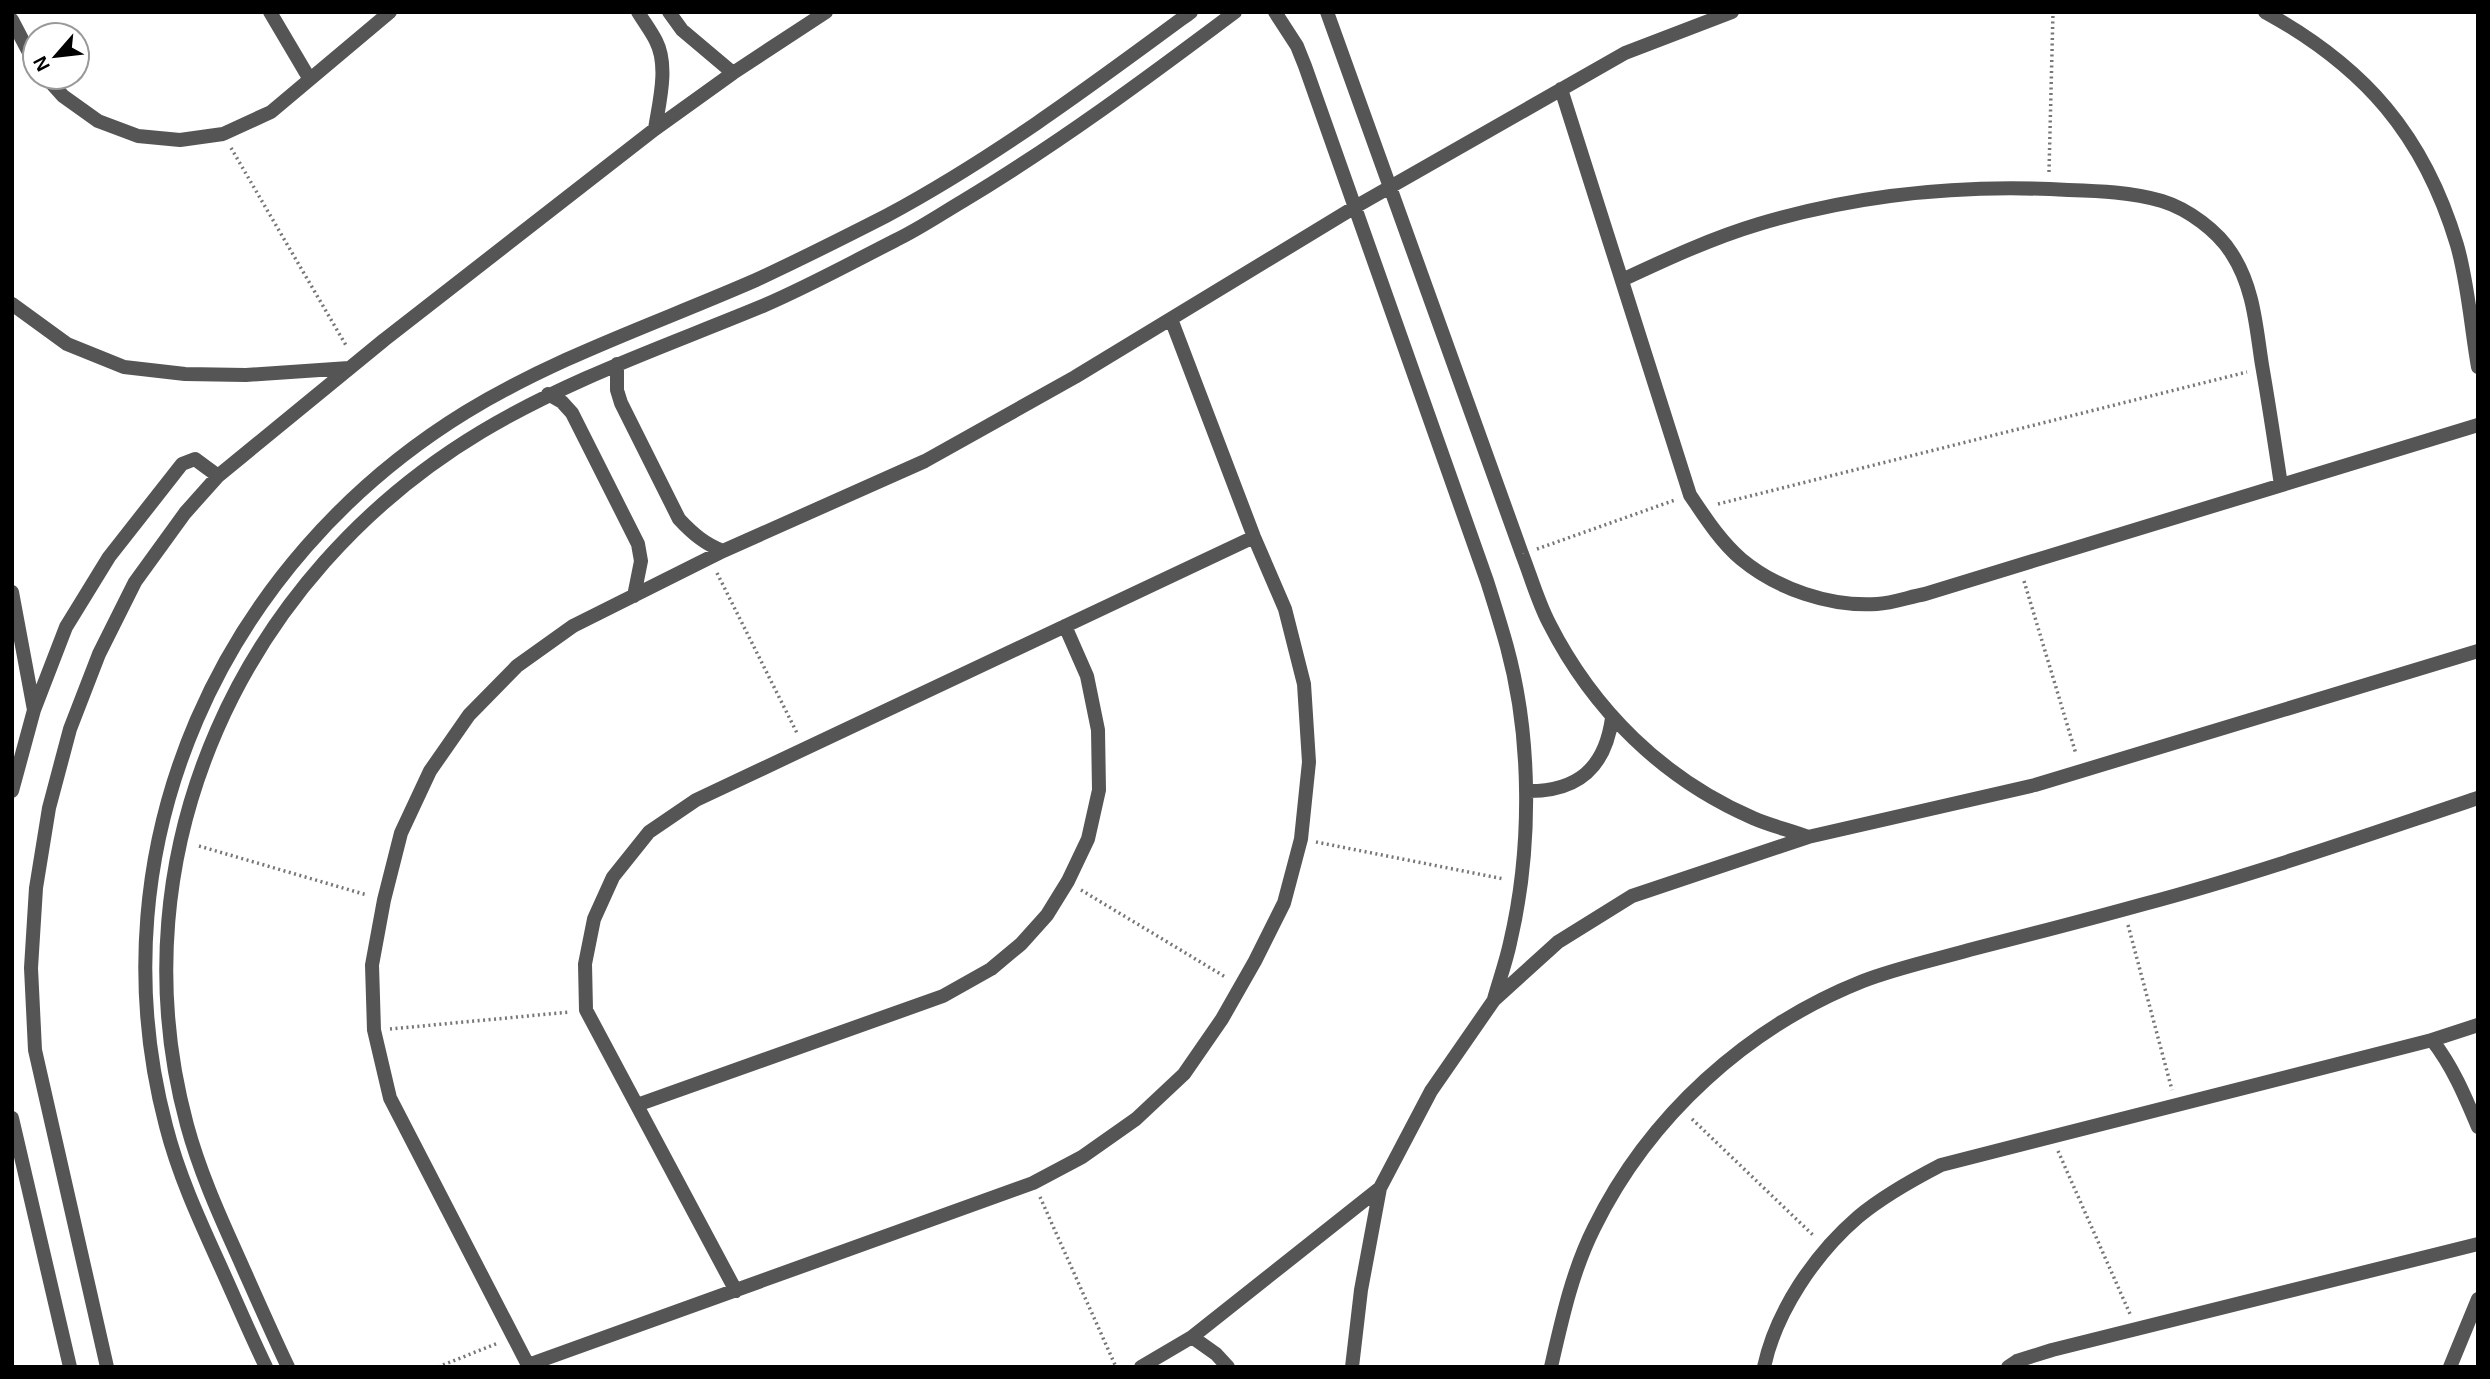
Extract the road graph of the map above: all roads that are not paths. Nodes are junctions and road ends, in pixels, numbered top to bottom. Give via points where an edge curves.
1 (270, 12) edge
2 (390, 12) edge
3 (639, 12) edge
4 (669, 12) edge
5 (826, 12) edge
6 (1191, 12) edge
7 (1235, 12) edge
8 (1275, 12) edge
9 (1327, 12) edge
10 (1732, 12) edge
11 (2265, 12) edge
12 (12, 20) edge
13 (21, 38) edge
14 (733, 73) junction
15 (309, 78) junction
16 (1561, 89) junction
17 (58, 91) edge
18 (655, 130) junction
19 (1389, 188) junction
20 (1355, 207) junction
21 (1622, 280) junction
22 (12, 304) edge
23 (1171, 319) junction
24 (617, 364) junction
25 (353, 365) junction
26 (2478, 367) edge
27 (548, 394) junction
28 (2478, 425) edge
29 (218, 476) junction
30 (2281, 485) junction
31 (1254, 537) junction
32 (723, 551) junction
33 (12, 592) edge
34 (634, 596) junction
35 (1065, 626) junction
36 (2478, 652) edge
37 (34, 710) junction
38 (1612, 718) junction
39 (12, 791) edge
40 (1526, 791) junction
41 (2478, 798) edge
42 (1808, 837) junction
43 (1494, 1000) junction
44 (2478, 1026) edge
45 (2432, 1040) junction
46 (637, 1105) junction
47 (12, 1118) edge
48 (2478, 1127) edge
49 (1380, 1188) junction
50 (2478, 1244) edge
51 (736, 1291) junction
52 (2478, 1299) edge
53 (1192, 1337) junction
54 (528, 1366) edge
55 (70, 1367) edge
56 (107, 1367) edge
57 (266, 1367) edge
58 (288, 1367) edge
59 (1141, 1367) edge
60 (1228, 1367) edge
61 (1352, 1367) edge
62 (1551, 1367) edge
63 (1764, 1367) edge
64 (2008, 1367) edge
65 (2450, 1367) edge

1 - 15 street
2 - 15 street
3 - 18 street via 661,55
4 - 14 street via 682,30
5 - 14 street
6 - 57 street via 1013,141 887,215 756,279 540,370 463,414 391,465 327,524 279,578 238,638 203,701 177,769 158,839 148,910 145,983 151,1055 166,1126 188,1195
7 - 24 street via 1029,162 902,238 769,303
8 - 20 street via 1305,66
9 - 19 street
10 - 16 street via 1625,53
11 - 26 street via 2338,59 2379,98 2413,144 2440,194 2458,248
12 - 13 street
14 - 18 street
15 - 17 street via 271,113 223,134 180,140 138,136 98,121
16 - 19 street
16 - 21 street
18 - 25 street
19 - 20 street
19 - 38 street via 1548,621 1577,672
20 - 23 street
20 - 40 street via 1508,649 1521,719
21 - 30 street via 1690,495 1741,559 1782,585 1828,601 1877,604 1925,594
21 - 30 street via 1759,224 1830,205 1902,193 2049,188 2121,193 2164,202 2202,222 2232,253 2251,292
22 - 25 street via 67,344 124,366 222,374
23 - 31 street
23 - 32 street via 925,461
24 - 27 street
24 - 32 street via 621,402 680,519 691,533
25 - 29 street
27 - 34 street via 572,413 638,544 641,561
27 - 58 street via 477,435 407,485 342,542 296,594 256,652 223,713 197,778 180,840 169,915 167,985 186,1123 208,1190
28 - 30 street
29 - 37 street via 195,458 182,464 109,557 66,627
29 - 56 street via 135,582 99,654 70,729 49,808 36,888 31,968 35,1049
31 - 35 street
31 - 51 street via 1285,609 1304,684 1309,762 1301,839 1284,903 1241,986 1184,1074 1136,1119 1082,1157 1033,1183
32 - 34 street
33 - 37 street
34 - 54 street via 550,642 517,666 469,715 430,771 401,833 372,965 374,1030 390,1098
35 - 46 street via 1087,676 1098,730 1099,790 1088,839 1047,915 991,969 943,996
35 - 46 street via 696,800 649,832 613,877 594,919 585,964 586,1010
36 - 42 street via 2035,785
37 - 39 street
38 - 40 street via 1605,749 1586,775 1568,786
38 - 42 street via 1654,758 1702,792 1754,818
40 - 43 street via 1521,883
41 - 62 street via 2196,890 1864,981 1796,1012 1734,1054 1678,1105 1631,1164 1594,1228 1566,1298
42 - 43 street via 1632,897 1558,942
43 - 49 street via 1431,1091
44 - 45 street
45 - 48 street via 2460,1083
45 - 63 street via 1941,1165 1897,1188 1827,1248 1780,1321
46 - 51 street
47 - 55 street
49 - 53 street
49 - 61 street
50 - 64 street via 2052,1350
51 - 54 street
52 - 65 street
53 - 59 street
53 - 60 street

